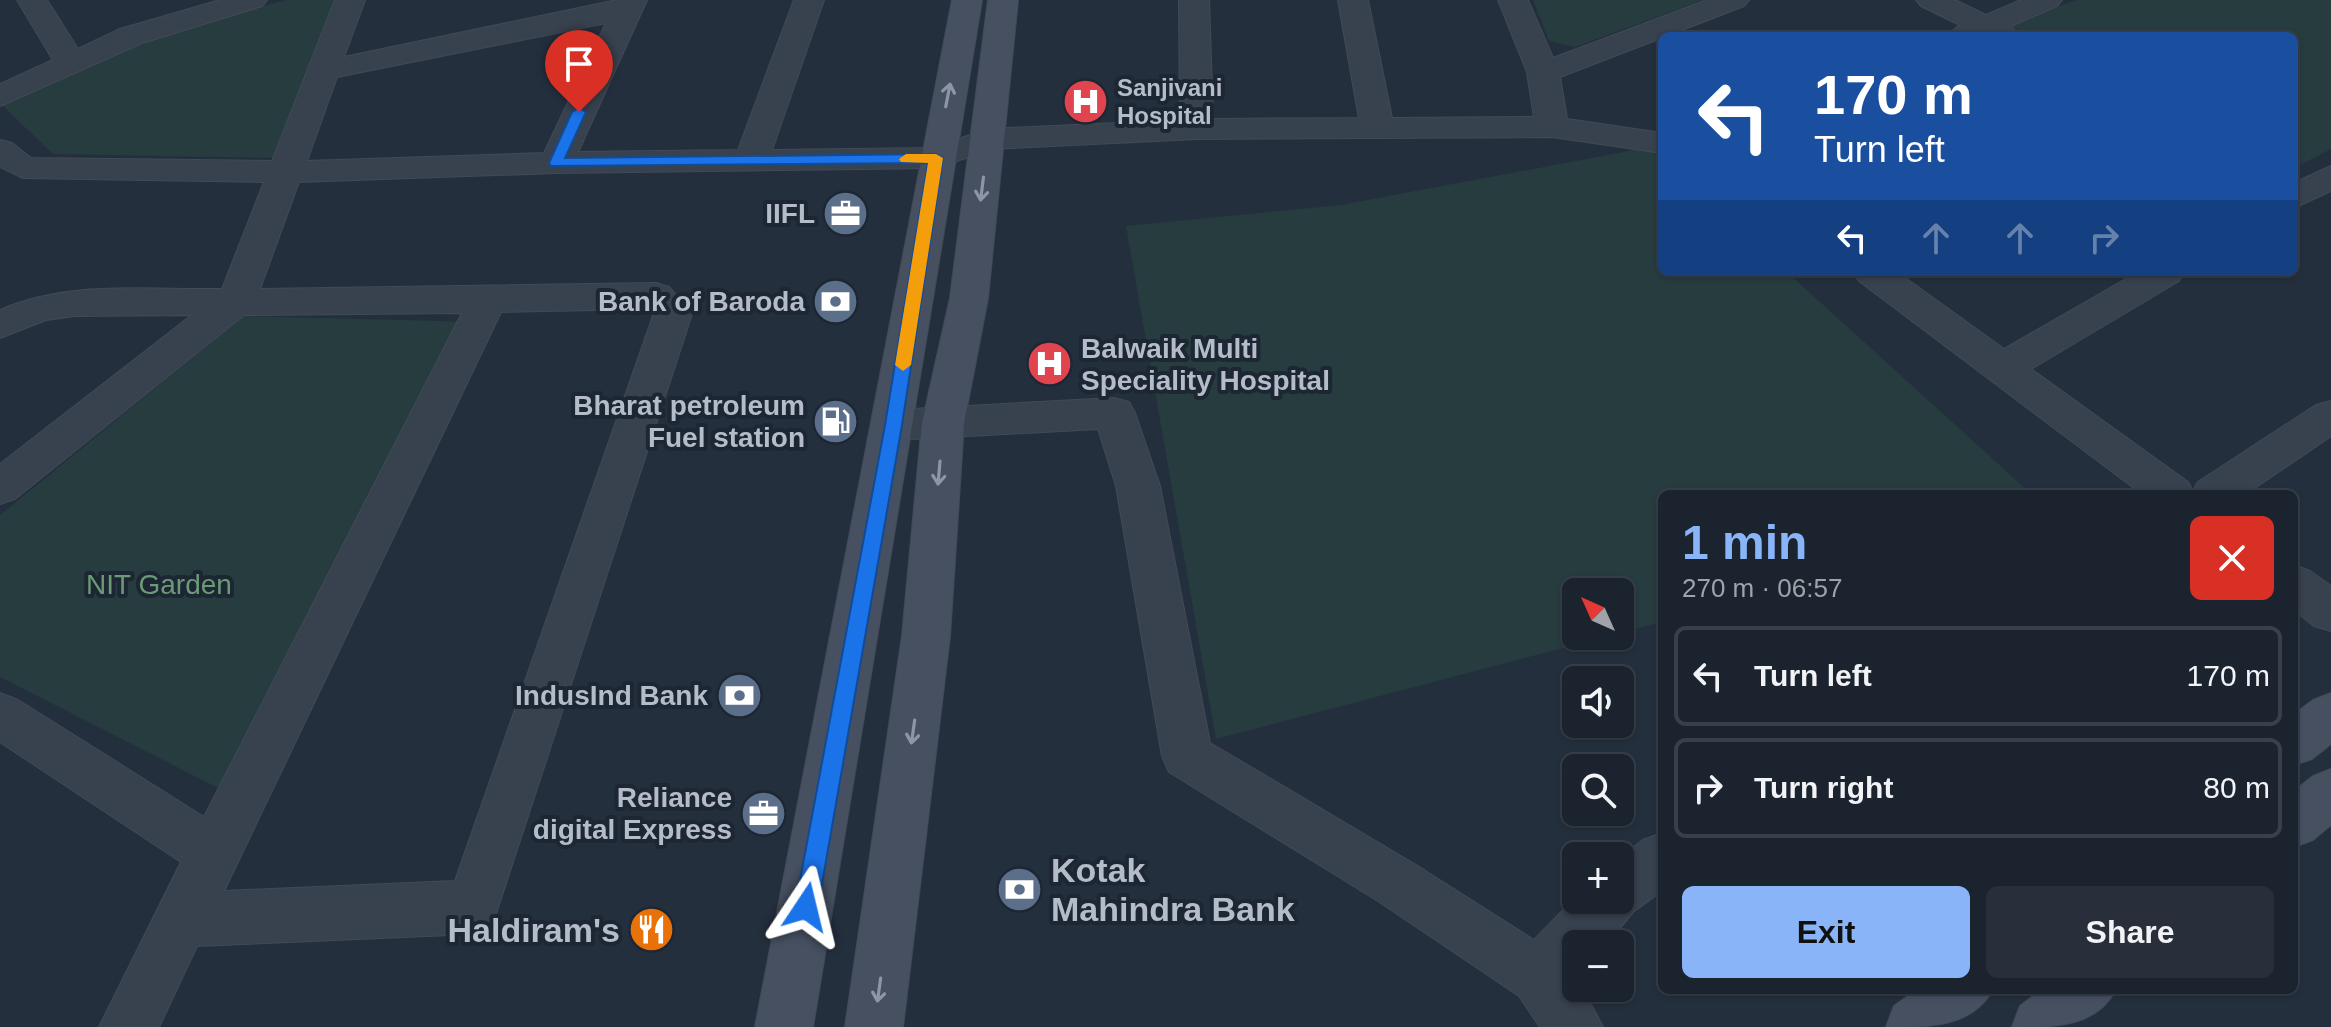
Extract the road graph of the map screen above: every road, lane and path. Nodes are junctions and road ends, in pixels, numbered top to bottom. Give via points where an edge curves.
1 (32, 0) edge
2 (252, 0) edge
3 (350, 0) edge
4 (809, 0) edge
5 (967, 0) edge
6 (1003, 0) edge
7 (1194, 0) edge
8 (1353, 0) edge
9 (1513, 0) edge
10 (1734, 0) edge
11 (1931, 0) edge
12 (2047, 0) edge
13 (629, 5) edge
14 (168, 10) edge
15 (1985, 32) edge
16 (71, 63) junction
17 (321, 71) junction
18 (1543, 72) junction
19 (0, 96) edge
20 (1552, 127) junction
21 (1377, 128) junction
22 (1197, 129) junction
23 (988, 139) junction
24 (1658, 142) edge
25 (936, 158) junction
26 (752, 159) junction
27 (556, 163) junction
28 (8, 166) edge
29 (285, 172) junction
30 (2331, 177) edge
31 (2298, 193) edge
32 (2298, 195) edge
33 (2331, 210) edge
34 (1877, 276) edge
35 (2159, 276) edge
36 (237, 300) junction
37 (488, 300) junction
38 (0, 325) edge
39 (2002, 368) junction
40 (2331, 416) edge
41 (943, 423) junction
42 (894, 425) junction
43 (0, 487) edge
44 (2168, 490) edge
45 (2219, 490) edge
46 (2298, 587) edge
47 (2331, 612) edge
48 (0, 715) edge
49 (2331, 715) edge
50 (2298, 740) edge
51 (2331, 793) edge
52 (2298, 820) edge
53 (214, 853) junction
54 (1658, 861) edge
55 (1634, 880) edge
56 (1598, 914) edge
57 (181, 920) junction
58 (1539, 976) junction
59 (1959, 994) edge
60 (2082, 994) edge
61 (128, 1027) edge
62 (784, 1027) edge
63 (874, 1027) edge
64 (1574, 1027) edge
65 (1915, 1027) edge
66 (2041, 1027) edge

1 - 16 street
2 - 14 street
3 - 17 street
4 - 26 street
25 -> 5 main road
6 - 23 main road
7 - 22 street
8 - 21 street
9 - 18 street
10 - 18 street
11 - 15 street
12 - 15 street
13 - 17 street
13 - 27 street
14 - 16 street
16 - 19 street
17 - 29 street
18 - 20 street
20 - 21 street
20 - 24 street
21 - 22 street
22 - 23 street
23 - 25 street
23 -> 41 main road via 969,298
25 - 26 street
25 - 42 main road
26 - 27 street
27 - 29 street
28 - 29 street
29 - 36 street
30 - 31 street
32 - 33 street
34 - 39 street
35 - 39 street
36 - 37 street
36 - 38 street via 75,303 39,308
36 - 43 street
37 - 53 street
37 - 57 street via 656,296 673,314 473,907
39 - 44 street
40 - 45 street
41 - 42 street
41 - 58 street via 1114,413 1138,486 1187,756
41 -> 63 main road via 926,636
42 - 62 main road
46 - 47 street
48 - 53 street
49 - 50 main road
51 - 52 main road
53 - 57 street
54 - 55 street
56 - 58 street
57 - 61 street
58 - 64 street
59 - 65 main road
60 - 66 main road

